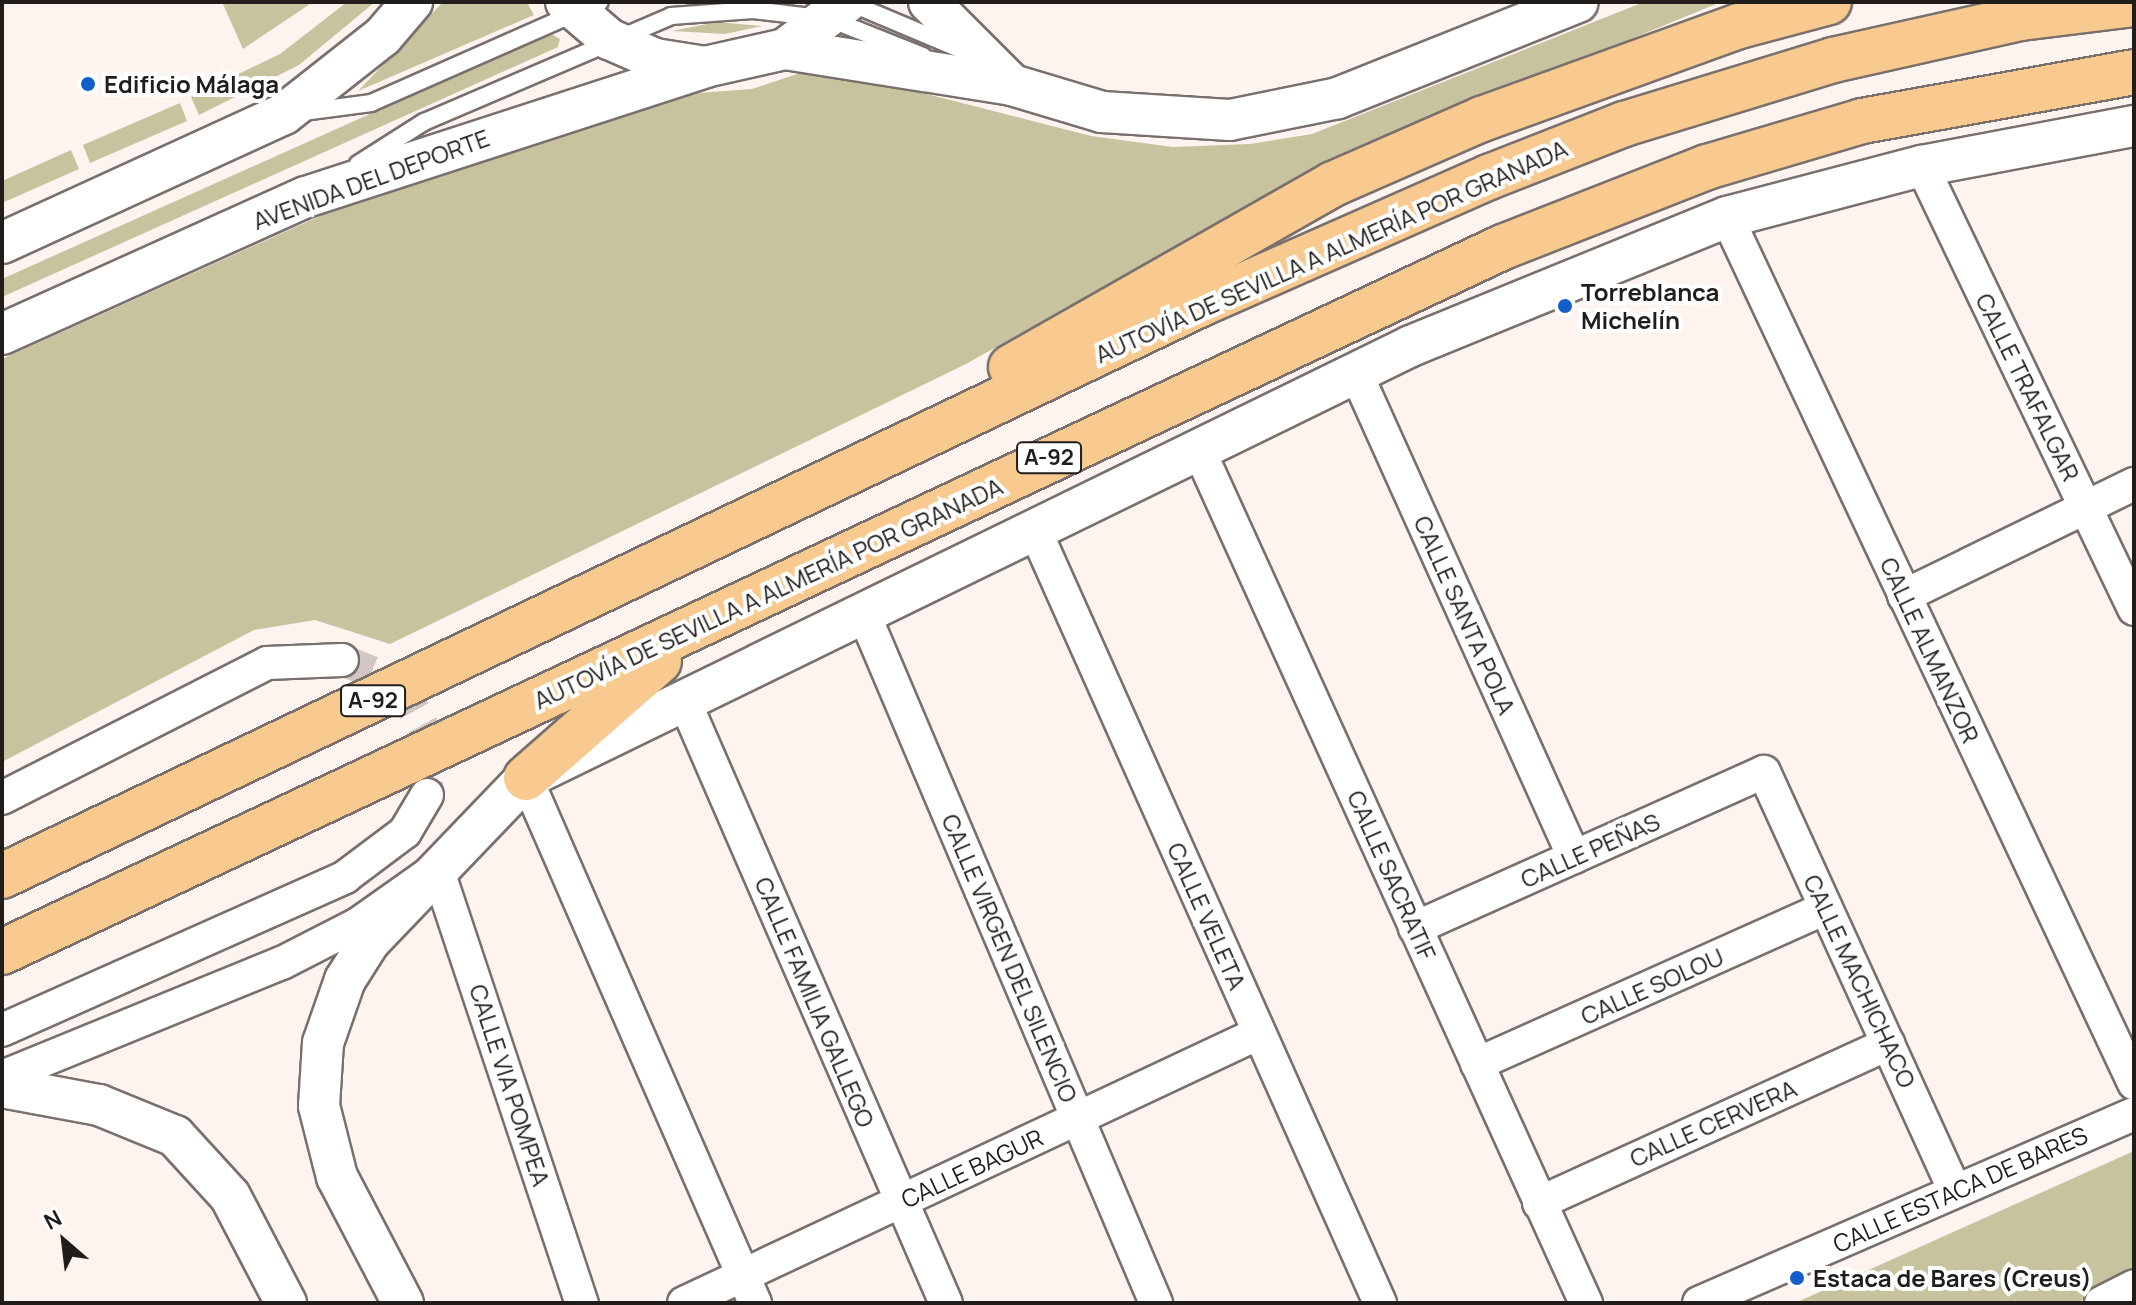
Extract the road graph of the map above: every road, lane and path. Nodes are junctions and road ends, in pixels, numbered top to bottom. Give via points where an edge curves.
1 (412, 2) edge
2 (929, 2) edge
3 (1578, 2) edge
4 (1829, 2) edge
5 (2134, 4) edge
6 (843, 6) edge
7 (588, 14) edge
8 (785, 49) junction
9 (705, 67) junction
10 (2134, 72) edge
11 (989, 75) junction
12 (284, 114) junction
13 (2131, 134) edge
14 (1922, 166) junction
15 (306, 197) junction
16 (1727, 217) junction
17 (2, 243) edge
18 (2, 334) edge
19 (1356, 373) junction
20 (1198, 448) junction
21 (2134, 484) edge
22 (2086, 508) junction
23 (743, 524) junction
24 (1034, 528) junction
25 (1904, 596) junction
26 (2134, 609) edge
27 (863, 612) junction
28 (698, 627) junction
29 (342, 660) tunnel mouth
30 (684, 700) junction
31 (1764, 772) joint
32 (526, 778) junction
33 (427, 795) tunnel mouth
34 (2, 798) edge
35 (1574, 857) junction
36 (437, 868) junction
37 (2, 876) edge
38 (1826, 908) junction
39 (1415, 928) junction
40 (2, 952) edge
41 (2, 1030) edge
42 (1259, 1033) junction
43 (1888, 1044) junction
44 (1477, 1064) junction
45 (2, 1077) edge
46 (2134, 1083) edge
47 (2, 1087) edge
48 (2134, 1114) edge
49 (1078, 1118) junction
50 (1955, 1191) junction
51 (902, 1201) junction
52 (1539, 1203) junction
53 (2134, 1286) edge
54 (749, 1289) edge
55 (286, 1303) edge
56 (403, 1303) edge
57 (582, 1303) edge
58 (684, 1303) edge
59 (946, 1303) edge
60 (1156, 1303) edge
61 (1380, 1303) edge
62 (1586, 1303) edge
63 (1699, 1303) edge
64 (2101, 1303) edge

1 - 12 street via 383,36
2 - 11 street
3 - 11 street via 1369,87 1259,117 1147,119
4 - 23 highway via 1482,119 1333,184
5 - 23 highway, AUTOVÍA DE SEVILLA A ALMERÍA POR GRANADA / A-92 via 1926,37 1624,124 1203,303
6 - 7 lane
6 - 8 street, AVENIDA DEL DEPORTE
6 - 11 lane
6 - 11 lane
7 - 9 street, AVENIDA DEL DEPORTE via 655,59
7 - 12 lane via 371,103
7 - 15 lane
8 - 9 street, AVENIDA DEL DEPORTE
8 - 11 street
9 - 15 street, AVENIDA DEL DEPORTE
10 - 28 highway, AUTOVÍA DE SEVILLA A ALMERÍA POR GRANADA / A-92 via 1862,121 1624,197 1347,315
12 - 17 street
13 - 14 street
14 - 16 street
14 - 22 street, CALLE TRAFALGAR
15 - 18 street, AVENIDA DEL DEPORTE
16 - 19 street
16 - 25 street, CALLE ALMANZOR
19 - 20 street
19 - 35 street, CALLE SANTA POLA
20 - 24 street
20 - 39 street, CALLE SACRATIF
21 - 22 street
22 - 25 street
22 - 26 street, CALLE TRAFALGAR
23 - 37 highway, AUTOVÍA DE SEVILLA A ALMERÍA POR GRANADA / A-92
24 - 27 street
24 - 42 street, CALLE VELETA
25 - 46 street, CALLE ALMANZOR
27 - 30 street
27 - 49 street, CALLE VIRGEN DEL SILENCIO
28 - 32 highway
28 - 40 highway, AUTOVÍA DE SEVILLA A ALMERÍA POR GRANADA / A-92
29 - 34 street via 267,663
30 - 32 street
30 - 51 street, CALLE FAMILIA GALLEGO
31 - 35 street, CALLE PEÑAS
31 - 38 street, CALLE MACHICHACO
32 - 36 street
32 - 54 street
33 - 41 street via 405,832 345,877
35 - 39 street, CALLE PEÑAS
36 - 45 street via 358,924 282,963
36 - 56 street via 369,942 345,980 323,1043 319,1106 337,1177
36 - 57 street, CALLE VIA POMPEA
38 - 43 street, CALLE MACHICHACO
38 - 44 street, CALLE SOLOU
39 - 44 street, CALLE SACRATIF
42 - 49 street, CALLE BAGUR
42 - 61 street, CALLE VELETA
43 - 50 street, CALLE MACHICHACO
43 - 52 street, CALLE CERVERA
44 - 52 street, CALLE SACRATIF
47 - 55 street via 99,1105 175,1136 230,1196
48 - 50 street, CALLE ESTACA DE BARES
49 - 51 street, CALLE BAGUR
49 - 60 street, CALLE VIRGEN DEL SILENCIO
50 - 63 street, CALLE ESTACA DE BARES
51 - 54 street, CALLE BAGUR
51 - 59 street, CALLE FAMILIA GALLEGO
52 - 62 street, CALLE SACRATIF
53 - 64 street
54 - 58 street, CALLE BAGUR

